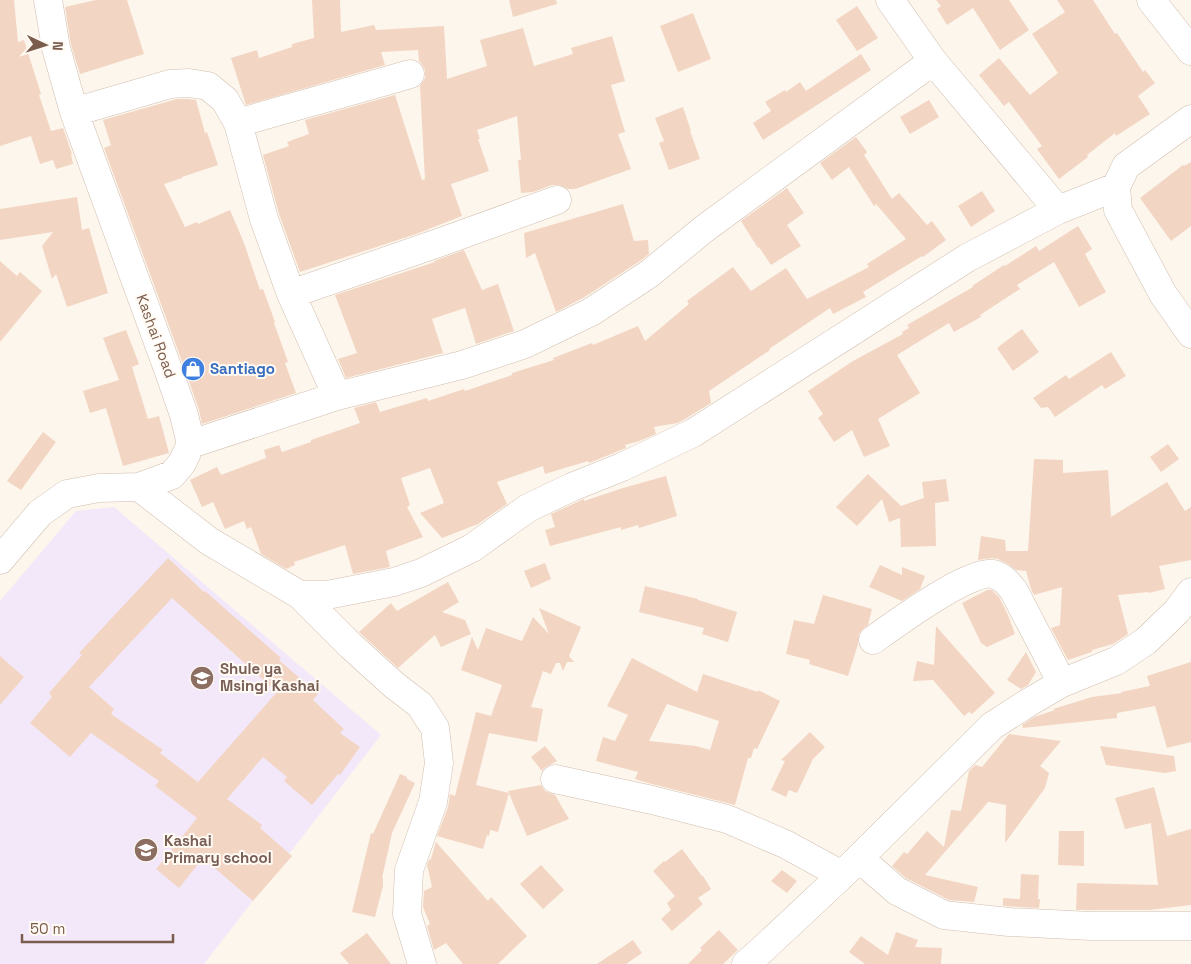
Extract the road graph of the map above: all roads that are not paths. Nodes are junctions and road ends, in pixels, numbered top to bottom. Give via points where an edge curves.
1 (48, 0) edge
2 (890, 0) edge
3 (1151, 0) edge
4 (1191, 50) edge
5 (933, 61) junction
6 (410, 74) dead end
7 (74, 112) junction
8 (1191, 118) edge
9 (238, 123) junction
10 (1116, 187) junction
11 (557, 200) dead end
12 (1058, 210) junction
13 (291, 294) junction
14 (1191, 334) edge
15 (337, 396) junction
16 (191, 444) junction
17 (139, 487) junction
18 (0, 560) edge
19 (1191, 592) edge
20 (300, 595) junction
21 (873, 640) dead end
22 (1062, 683) junction
23 (555, 779) dead end
24 (851, 867) junction
25 (1191, 926) edge
26 (422, 964) edge
27 (746, 964) edge

1 - 7 street, Kashai Road via 56,48
2 - 5 street
3 - 4 street
5 - 12 street
5 - 15 street via 704,229 649,274 591,312 525,344 462,365
6 - 9 street
7 - 9 street via 170,84 189,83 208,86 225,100
7 - 16 street, Kashai Road via 137,281
8 - 10 street via 1126,166
9 - 13 street via 264,219
10 - 12 street
10 - 14 street via 1118,210 1163,294
11 - 13 street
12 - 20 street via 967,258 693,433 528,508 472,548 421,573 394,582 327,595
13 - 15 street
15 - 16 street
16 - 17 street via 172,475
17 - 18 street via 99,488 67,494 40,513
17 - 20 street via 209,541
19 - 22 street via 1146,641 1116,661
20 - 26 street via 350,646 420,705 435,728 439,763 433,802 408,870 407,914
21 - 22 street via 929,601 973,577 992,574 1004,579 1014,591
22 - 24 street via 992,726
23 - 24 street via 727,819
24 - 25 street via 944,914 1009,922 1091,926
24 - 27 street

